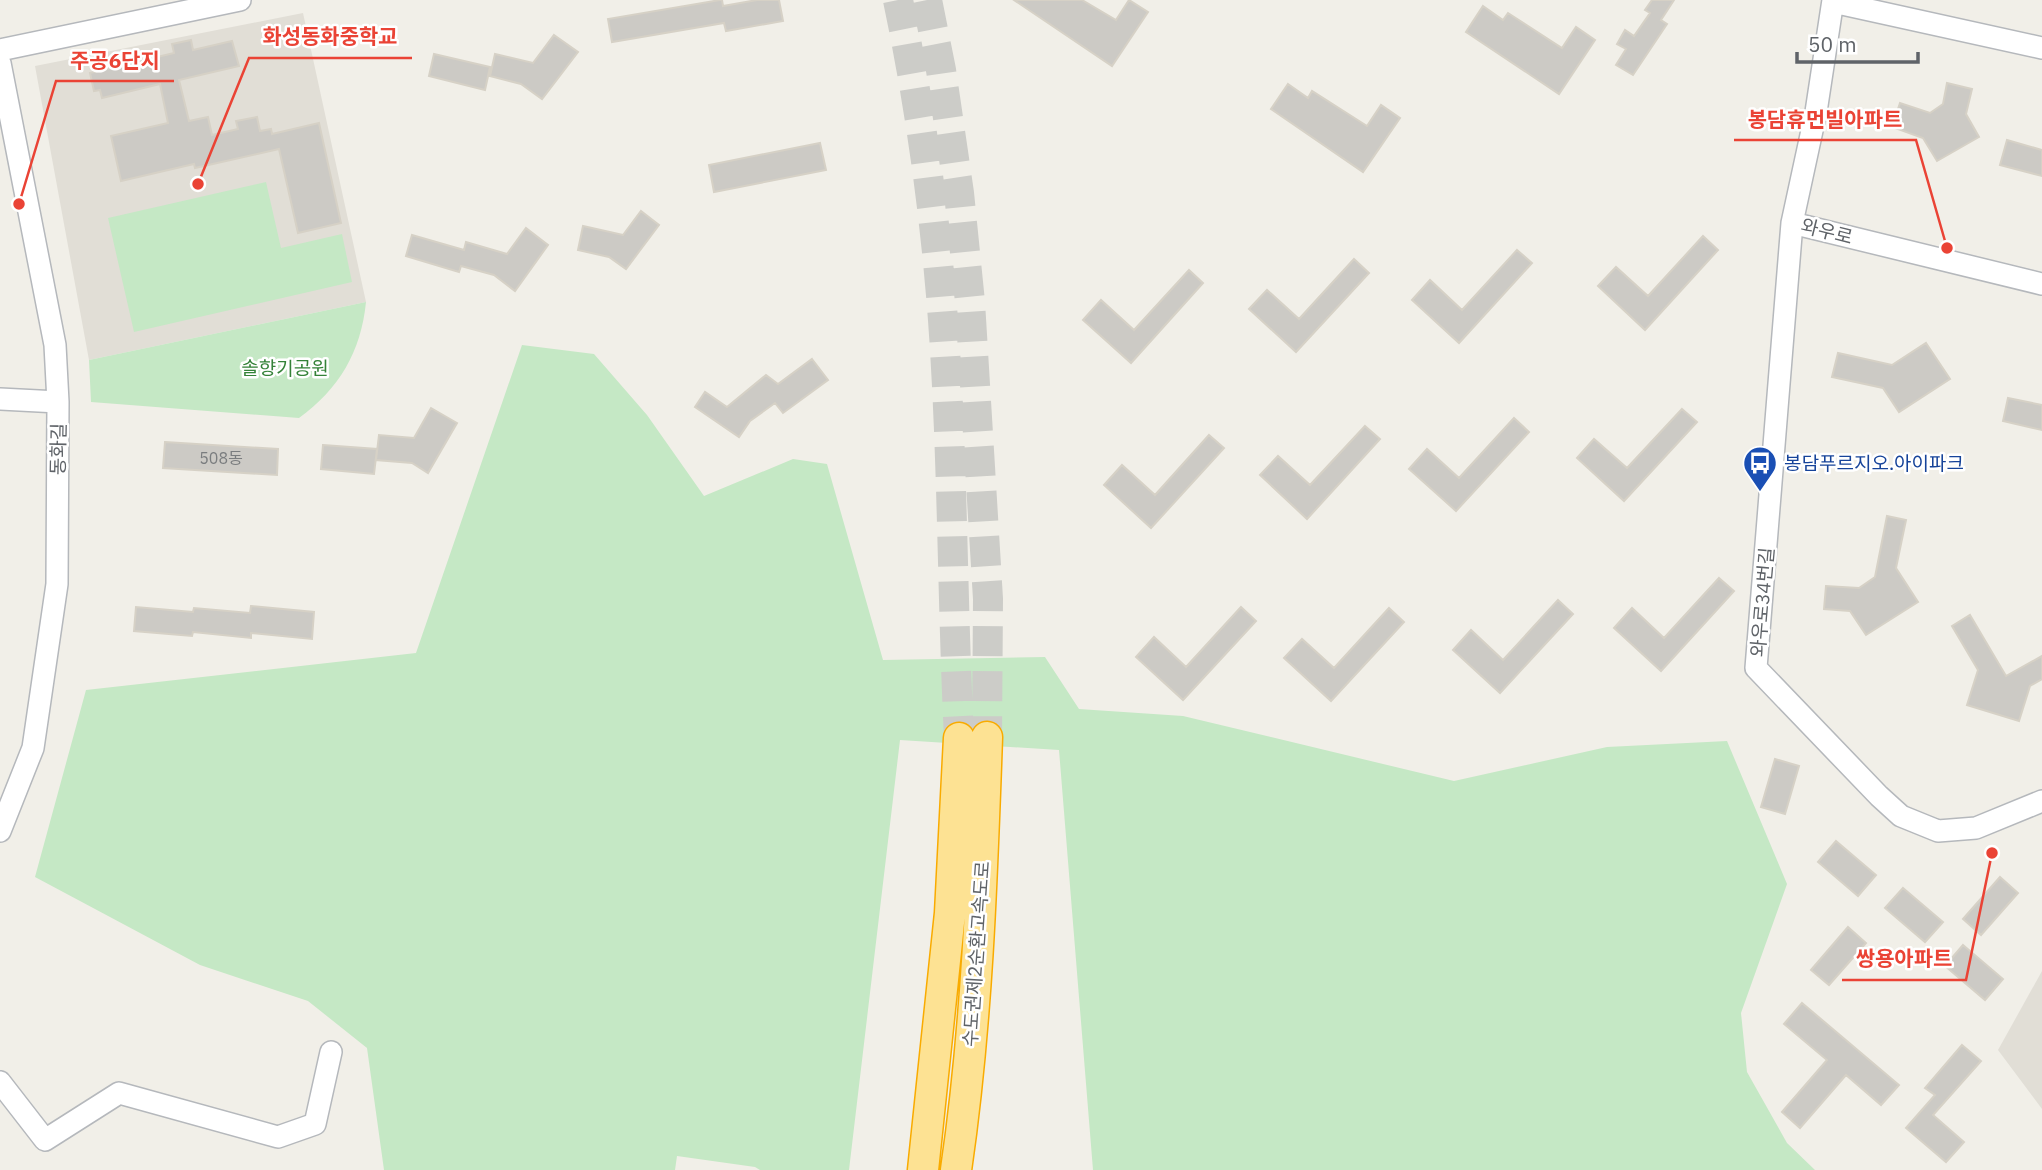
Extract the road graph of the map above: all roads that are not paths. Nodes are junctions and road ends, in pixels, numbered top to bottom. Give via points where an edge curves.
1 (240, 0) edge
2 (1833, 1) edge
3 (2042, 48) edge
4 (0, 50) edge
5 (0, 63) edge
6 (1792, 223) junction
7 (2042, 284) edge
8 (0, 399) edge
9 (58, 402) junction
10 (2042, 801) edge
11 (0, 831) edge
12 (331, 1052) dead end
13 (0, 1082) edge
14 (923, 1170) edge
15 (956, 1170) edge

1 - 4 street
2 - 3 street
2 - 6 street, 와우로
5 - 9 street, 동화길 via 55,345
6 - 7 street, 와우로
6 - 10 street, 와우로34번길 via 1756,668 1901,816 1938,831 1976,828
8 - 9 street
9 - 11 street, 동화길 via 57,584 33,748
12 - 13 street via 315,1124 278,1137 119,1093 45,1140
14 - 15 highway, 수도권제2순환고속도로 via 973,737 980,925

